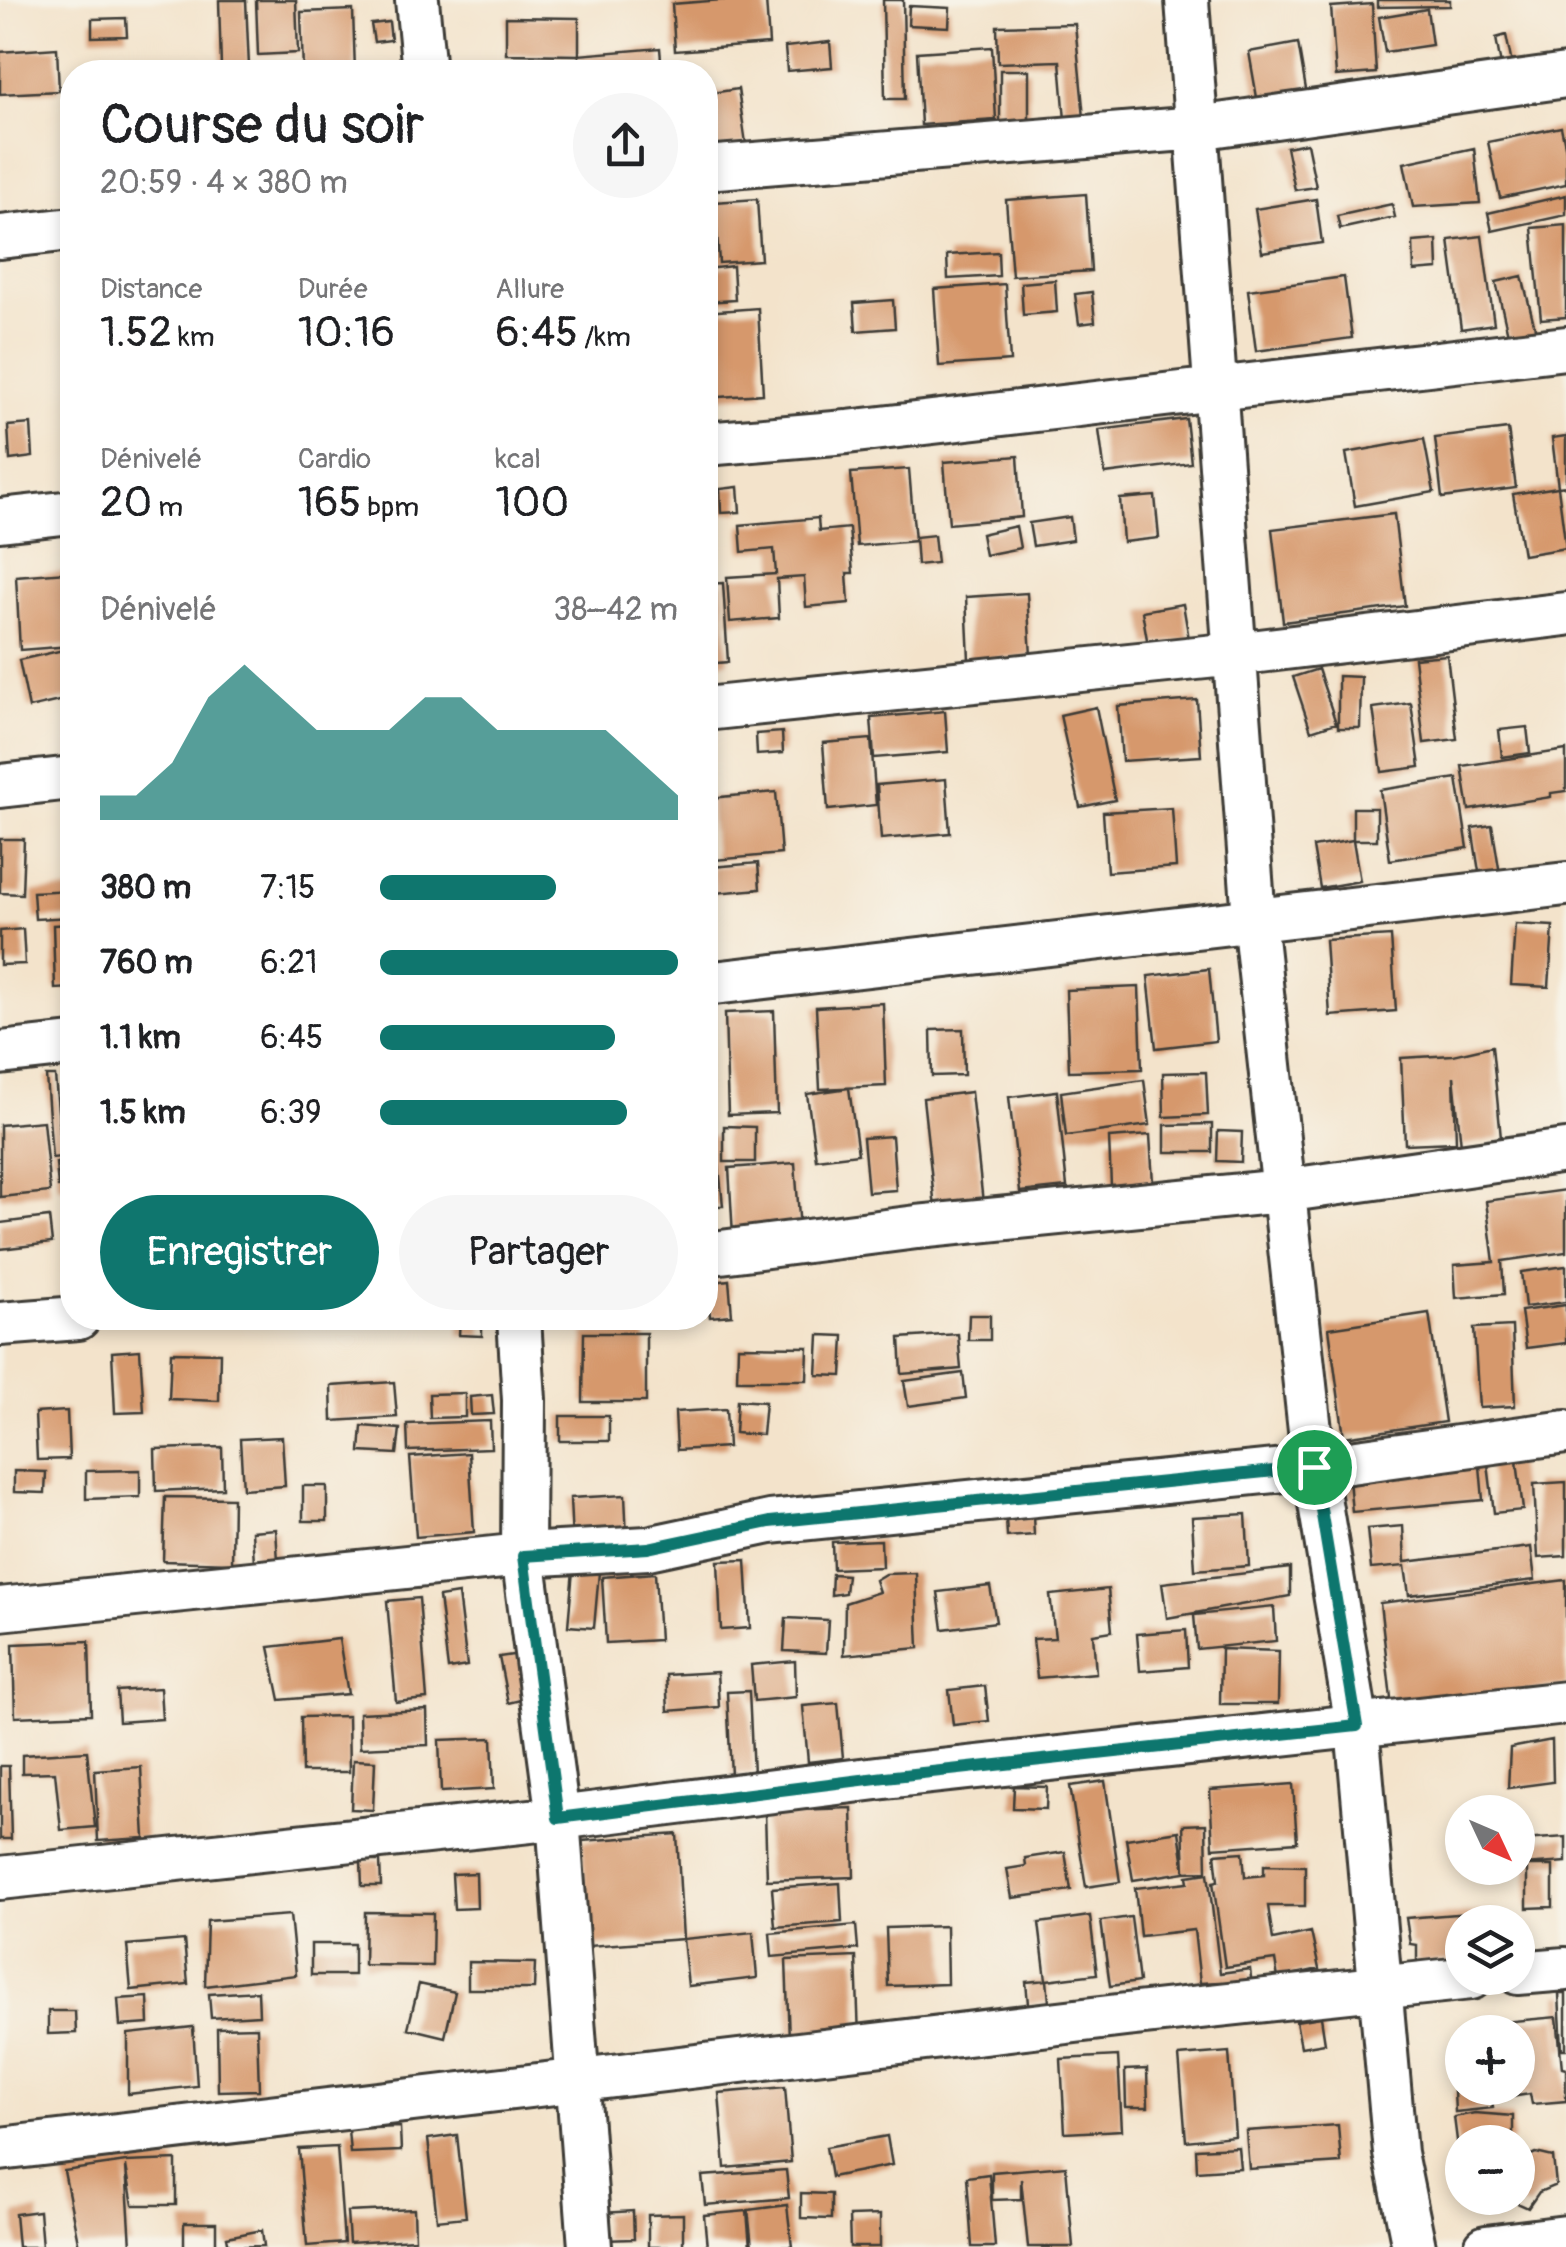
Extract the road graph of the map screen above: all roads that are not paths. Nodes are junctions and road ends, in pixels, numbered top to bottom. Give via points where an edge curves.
1 (417, 0) edge
2 (1186, 0) edge
3 (423, 60) edge
4 (1566, 76) edge
5 (1197, 128) junction
6 (718, 167) edge
7 (60, 230) edge
8 (0, 237) edge
9 (1566, 348) edge
10 (1216, 387) junction
11 (718, 443) edge
12 (60, 513) edge
13 (0, 520) edge
14 (1566, 614) edge
15 (1235, 654) junction
16 (718, 708) edge
17 (60, 779) edge
18 (0, 786) edge
19 (1566, 884) edge
20 (1254, 919) junction
21 (718, 982) edge
22 (60, 1046) edge
23 (0, 1052) edge
24 (1566, 1151) edge
25 (1283, 1191) junction
26 (718, 1252) edge
27 (60, 1319) edge
28 (0, 1324) edge
29 (520, 1330) edge
30 (1566, 1432) edge
31 (1314, 1467) junction
32 (523, 1556) junction
33 (0, 1609) edge
34 (1566, 1703) edge
35 (1357, 1726) junction
36 (558, 1818) junction
37 (0, 1878) edge
38 (1566, 1969) edge
39 (1535, 1972) edge
40 (1445, 1980) edge
41 (1382, 1985) junction
42 (577, 2080) junction
43 (0, 2149) edge
44 (1566, 2237) edge
45 (590, 2247) edge
46 (1414, 2247) edge
47 (1486, 2247) edge

1 - 3 street
2 - 5 street
4 - 5 street
5 - 6 street
5 - 10 street
7 - 8 street
9 - 10 street
10 - 11 street
10 - 15 street
12 - 13 street
14 - 15 street
15 - 16 street
15 - 20 street
17 - 18 street
19 - 20 street
20 - 21 street
20 - 25 street
22 - 23 street
24 - 25 street
25 - 26 street
25 - 31 street
27 - 28 street
29 - 32 street
30 - 31 street
31 - 32 street via 770,1522 648,1548
31 - 35 street
32 - 33 street
32 - 36 street
34 - 35 street
35 - 36 street
35 - 41 street
36 - 37 street
36 - 42 street
38 - 39 street
40 - 41 street
41 - 42 street
41 - 46 street via 1395,2153
42 - 43 street
42 - 45 street
44 - 47 street

